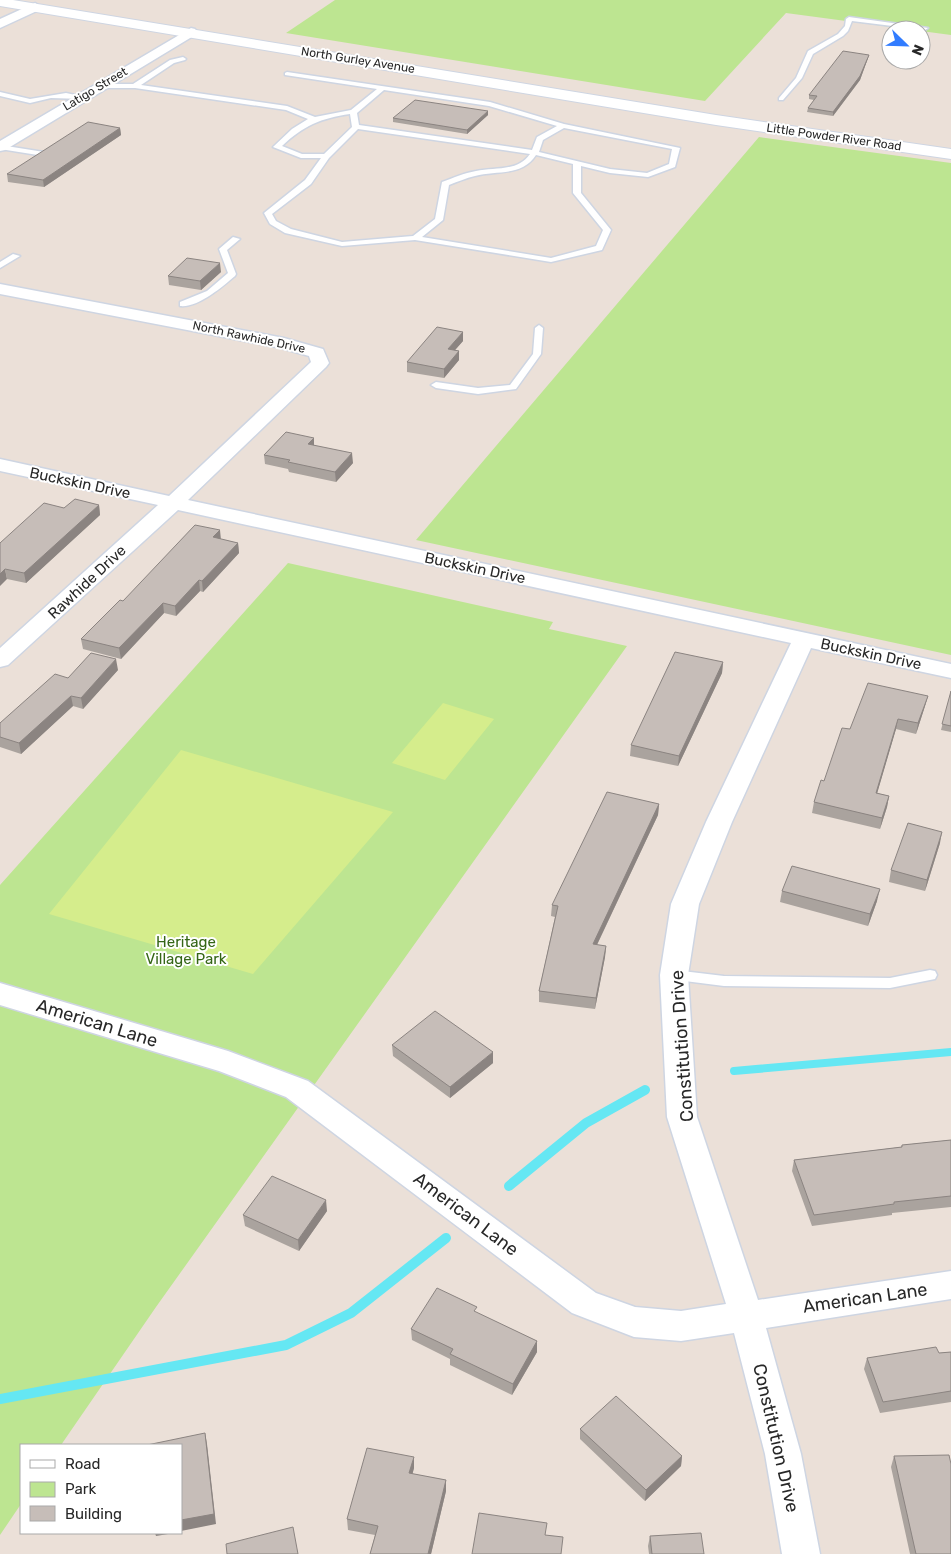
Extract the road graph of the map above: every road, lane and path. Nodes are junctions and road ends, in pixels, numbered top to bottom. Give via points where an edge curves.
1 (0, 2) edge
2 (35, 7) junction
3 (881, 22) edge
4 (0, 24) edge
5 (191, 32) junction
6 (183, 59) dead end
7 (287, 74) dead end
8 (101, 86) junction
9 (135, 86) junction
10 (382, 88) junction
11 (0, 94) edge
12 (82, 97) junction
13 (781, 99) dead end
14 (353, 112) junction
15 (314, 119) junction
16 (716, 120) joint
17 (563, 126) junction
18 (356, 127) junction
19 (0, 147) edge
20 (536, 153) junction
21 (44, 154) edge
22 (951, 154) edge
23 (326, 156) junction
24 (576, 163) junction
25 (416, 238) junction
26 (236, 239) dead end
27 (16, 256) dead end
28 (0, 266) edge
29 (0, 289) edge
30 (183, 304) dead end
31 (539, 328) dead end
32 (436, 385) dead end
33 (0, 465) edge
34 (173, 503) junction
35 (804, 639) junction
36 (10, 642) edge
37 (0, 660) edge
38 (951, 671) edge
39 (930, 975) dead end
40 (674, 976) junction
41 (0, 994) edge
42 (951, 1286) edge
43 (746, 1315) junction
44 (801, 1554) edge

1 - 2 street, North Gurley Avenue
2 - 4 street
2 - 5 street, North Gurley Avenue
3 - 13 lane via 849,18 848,26 838,38 812,51 803,72
5 - 8 street, Latigo Street
5 - 16 street, North Gurley Avenue
6 - 9 lane via 172,62
7 - 10 lane
8 - 9 lane
8 - 12 street, Latigo Street
9 - 15 lane via 288,108
10 - 14 lane
10 - 17 lane via 490,104
11 - 12 lane via 30,101 51,96
12 - 19 street, Latigo Street
14 - 15 lane
14 - 18 lane
15 - 23 lane via 298,126 277,147 301,156
16 - 22 street, Little Powder River Road
17 - 20 lane via 540,139
17 - 24 lane via 676,148 672,165 648,175
18 - 20 lane
18 - 23 lane
19 - 21 lane
20 - 24 lane
20 - 25 lane via 516,169 474,174 445,184 439,220
23 - 25 lane via 308,182 268,213 273,222 288,231 342,244
24 - 25 lane via 577,193 607,230 599,248 551,260
26 - 30 lane via 223,249 232,274 210,293
27 - 28 lane
29 - 34 street, North Rawhide Drive via 284,343 317,353 320,363 311,373
31 - 32 lane via 537,354 513,387 478,391
33 - 34 street, Buckskin Drive
34 - 35 street, Buckskin Drive
34 - 36 street, Rawhide Drive
35 - 38 street, Buckskin Drive
35 - 40 street, Constitution Drive via 719,822 685,904
36 - 37 street, Rawhide Drive
39 - 40 lane via 890,984 724,981
40 - 43 street, Constitution Drive via 682,1117
41 - 43 street, American Lane via 228,1062 297,1089 584,1303 634,1322 681,1326
42 - 43 street, American Lane
43 - 44 street, Constitution Drive via 783,1454

